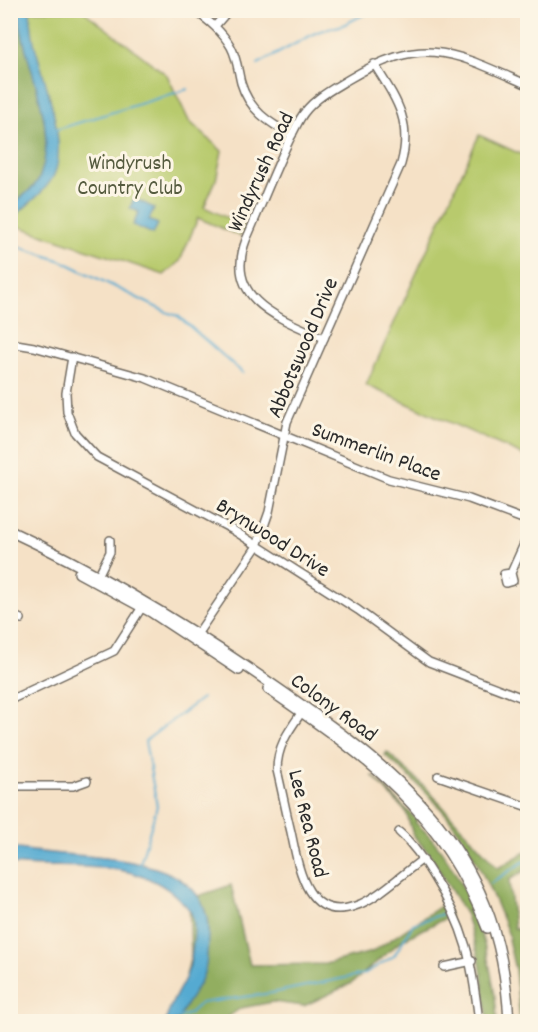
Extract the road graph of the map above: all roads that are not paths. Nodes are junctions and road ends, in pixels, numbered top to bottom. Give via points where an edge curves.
1 (194, 10) edge
2 (229, 10) edge
3 (215, 26) junction
4 (374, 64) junction
5 (528, 85) edge
6 (292, 135) junction
7 (324, 338) junction
8 (10, 343) edge
9 (72, 357) junction
10 (283, 434) junction
11 (528, 520) edge
12 (10, 531) edge
13 (528, 535) edge
14 (10, 537) edge
15 (110, 540) dead end
16 (257, 546) junction
17 (511, 573) dead end
18 (96, 579) junction
19 (143, 605) junction
20 (10, 614) edge
21 (21, 619) dead end
22 (195, 637) junction
23 (10, 700) edge
24 (528, 700) edge
25 (303, 710) junction
26 (438, 776) dead end
27 (87, 781) dead end
28 (10, 786) edge
29 (401, 788) junction
30 (528, 807) edge
31 (399, 832) dead end
32 (423, 860) junction
33 (472, 961) junction
34 (444, 967) dead end
35 (479, 1022) edge
36 (504, 1022) edge
37 (509, 1022) edge

1 - 3 street
2 - 3 street
3 - 6 street via 234,53 250,103 270,123
4 - 5 street, Windyrush Road via 412,52 441,52 461,56
4 - 6 street, Windyrush Road via 316,100
4 - 7 street, Abbotswood Drive via 404,118 405,152
6 - 7 street, Windyrush Road via 246,240 242,272 247,287 262,307
7 - 10 street, Abbotswood Drive
8 - 9 street, Summerlin Place
9 - 10 street, Summerlin Place via 161,384
9 - 16 street, Brynwood Drive via 67,412 75,433 88,450
10 - 11 street, Summerlin Place via 400,483 469,499
10 - 16 street, Abbotswood Drive via 269,512
12 - 18 main road, Colony Road
13 - 17 street
14 - 18 main road, Colony Road
15 - 18 street via 110,552
16 - 22 street, Abbotswood Drive
16 - 24 street, Brynwood Drive via 358,610 429,662
18 - 19 main road, Colony Road
19 - 22 main road, Colony Road
19 - 23 street via 114,651
20 - 21 street
22 - 25 main road, Colony Road
25 - 29 main road, Colony Road via 357,744
25 - 32 street, Lee Rea Road via 282,742 277,770 300,874 315,899 332,907 357,906
26 - 30 street
27 - 28 street via 73,786
29 - 36 main road, Colony Road via 436,831 472,890 499,968
29 - 37 main road, Colony Road via 442,827 474,879 495,929 504,964
31 - 32 street
32 - 33 street via 456,914
33 - 34 street
33 - 35 street

